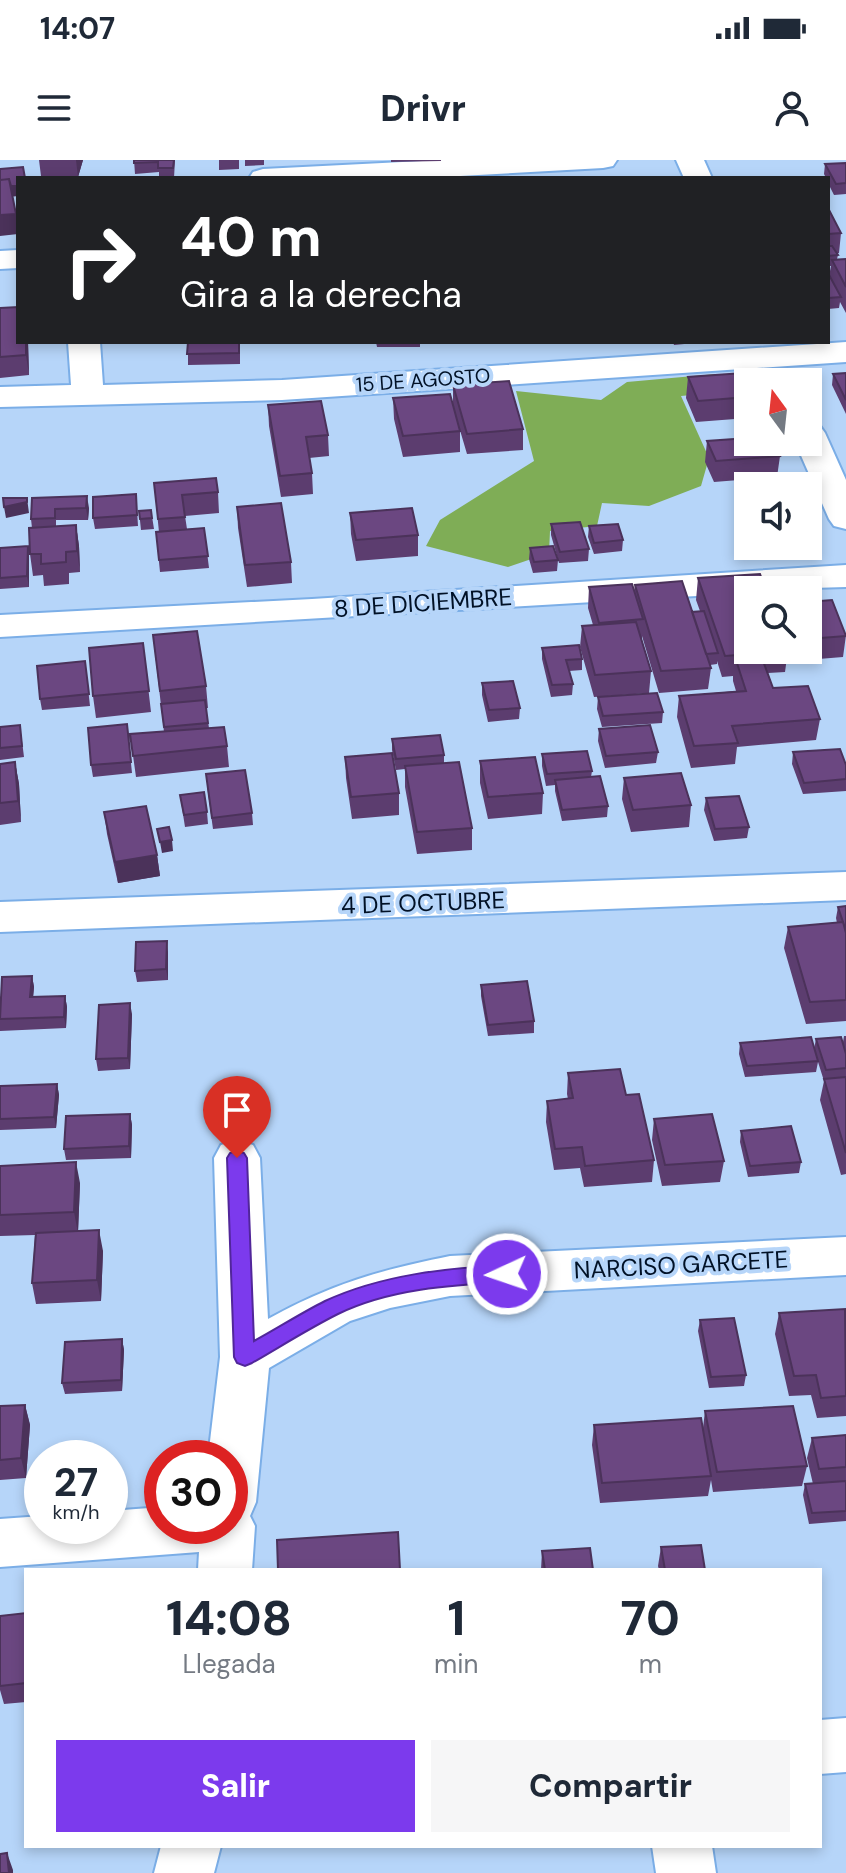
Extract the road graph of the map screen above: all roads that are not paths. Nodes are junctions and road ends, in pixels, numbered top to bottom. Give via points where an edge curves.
1 (603, 160) edge
2 (301, 176) edge
3 (84, 344) edge
4 (846, 352) edge
5 (776, 360) edge
6 (88, 395) junction
7 (0, 397) edge
8 (818, 456) edge
9 (846, 519) edge
10 (846, 576) edge
11 (0, 626) edge
12 (846, 886) edge
13 (0, 917) edge
14 (237, 1158) dead end
15 (846, 1256) edge
16 (245, 1357) junction
17 (236, 1440) edge
18 (144, 1532) edge
19 (0, 1543) edge
20 (227, 1544) edge
21 (225, 1568) edge
22 (846, 1745) edge
23 (822, 1747) edge
24 (190, 1848) edge
25 (682, 1848) edge
26 (184, 1873) edge
27 (686, 1873) edge

1 - 2 street
3 - 6 street
4 - 5 street, 15 DE AGOSTO
5 - 6 street, 15 DE AGOSTO via 282,390
6 - 7 street, 15 DE AGOSTO
8 - 9 street
10 - 11 street, 8 DE DICIEMBRE
12 - 13 street, 4 DE OCTUBRE
14 - 16 street
15 - 16 street, NARCISO GARCETE via 450,1276 333,1307
16 - 17 street
18 - 19 street
20 - 21 street
22 - 23 street
24 - 26 street
25 - 27 street

